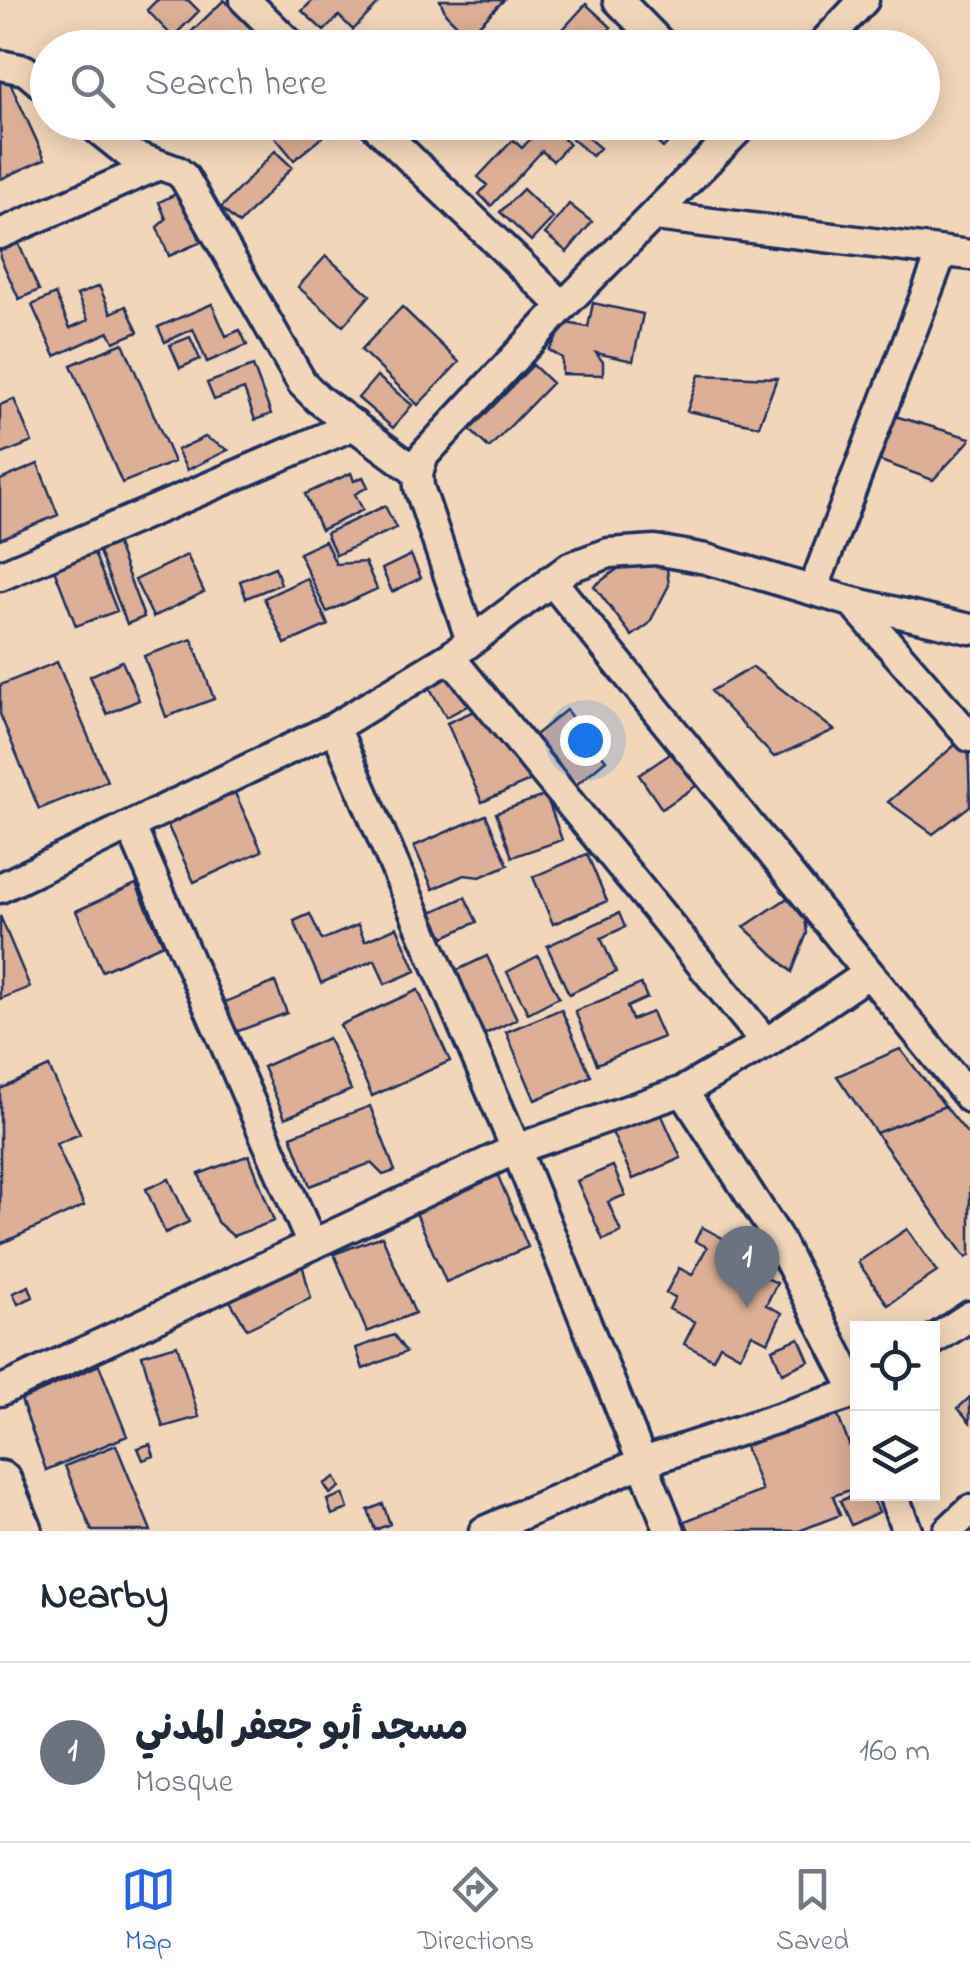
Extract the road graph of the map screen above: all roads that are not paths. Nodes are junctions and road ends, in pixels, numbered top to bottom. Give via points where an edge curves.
1 (245, 0) edge
2 (618, 0) edge
3 (864, 0) edge
4 (276, 30) edge
5 (648, 30) edge
6 (835, 30) edge
7 (0, 65) edge
8 (30, 75) edge
9 (111, 140) edge
10 (391, 140) edge
11 (728, 140) edge
12 (159, 164) junction
13 (656, 216) junction
14 (0, 234) edge
15 (956, 253) edge
16 (563, 306) junction
17 (354, 425) junction
18 (418, 473) junction
19 (0, 576) edge
20 (550, 580) junction
21 (813, 590) junction
22 (852, 602) junction
23 (970, 629) edge
24 (461, 649) junction
25 (335, 726) junction
26 (970, 736) edge
27 (132, 827) junction
28 (0, 888) edge
29 (869, 974) junction
30 (766, 1043) junction
31 (682, 1091) junction
32 (970, 1098) edge
33 (516, 1149) junction
34 (312, 1245) junction
35 (970, 1316) edge
36 (940, 1336) edge
37 (850, 1379) edge
38 (0, 1391) edge
39 (850, 1395) edge
40 (644, 1462) junction
41 (0, 1483) edge
42 (895, 1501) edge
43 (970, 1510) edge
44 (20, 1531) edge
45 (484, 1531) edge
46 (670, 1531) edge
47 (906, 1531) edge
48 (948, 1531) edge

1 - 4 street
2 - 5 street
3 - 6 street
7 - 8 street
9 - 12 street
10 - 16 street
11 - 13 street
12 - 14 street
12 - 17 street via 190,185 302,383
13 - 15 street
13 - 16 street
15 - 21 street
16 - 18 street via 424,455
17 - 18 street
17 - 19 street
18 - 24 street
20 - 21 street via 608,552 654,550
20 - 24 street
20 - 29 street
21 - 22 street
22 - 23 street
22 - 26 street
24 - 25 street
24 - 30 street
25 - 27 street
25 - 33 street
27 - 28 street
27 - 34 street
29 - 30 street
29 - 32 street
30 - 31 street
31 - 33 street
31 - 37 street via 776,1235
33 - 34 street
33 - 40 street
34 - 38 street
35 - 36 street
39 - 40 street
40 - 45 street
40 - 46 street
41 - 44 main road
42 - 47 street
43 - 48 street

